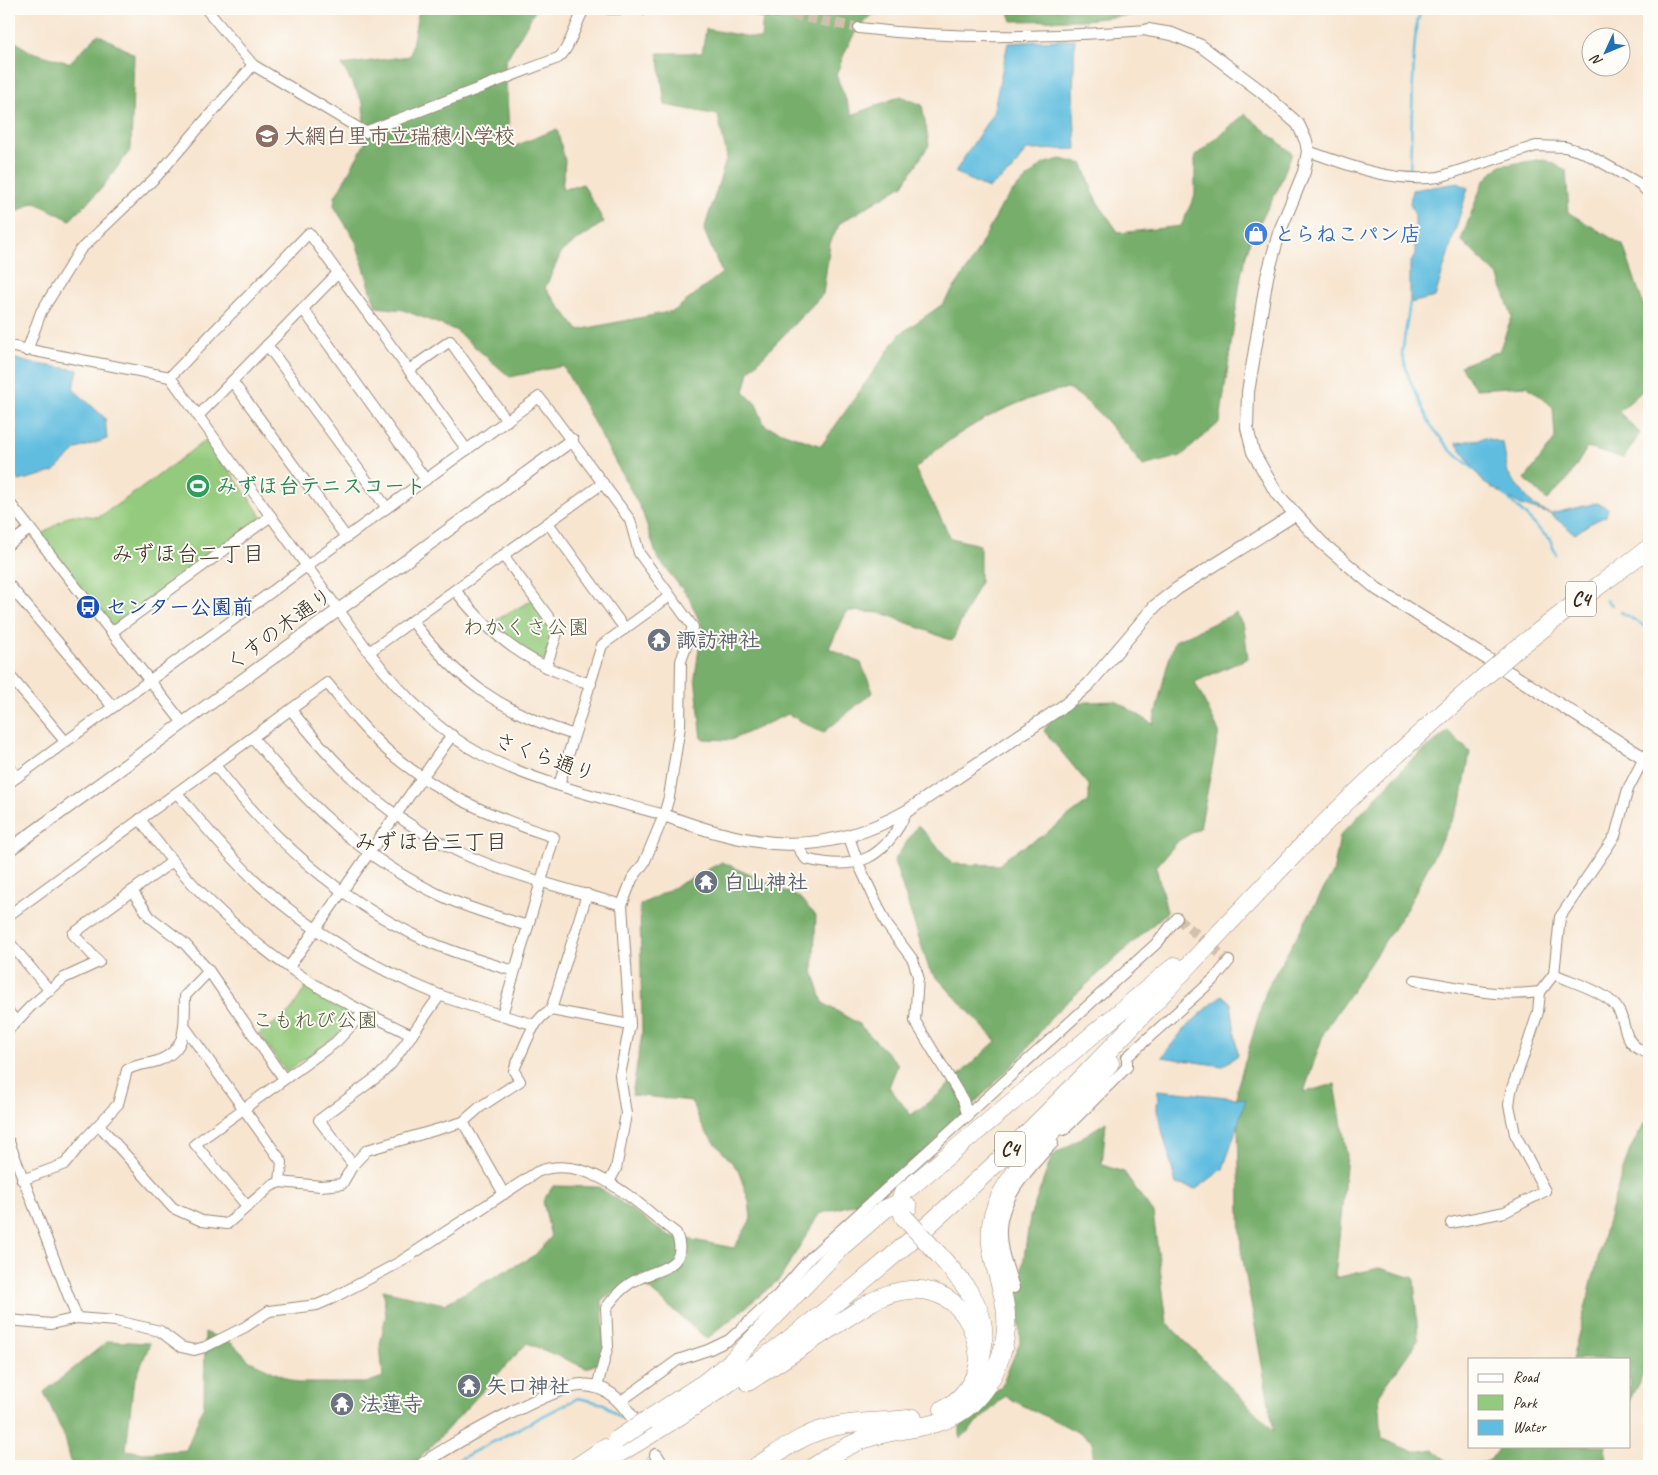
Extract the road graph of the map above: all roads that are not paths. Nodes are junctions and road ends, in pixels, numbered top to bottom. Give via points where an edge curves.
1 (206, 9) edge
2 (584, 9) edge
3 (609, 9) edge
4 (643, 9) edge
5 (758, 9) edge
6 (777, 12) dead end
7 (859, 28) tunnel mouth
8 (1148, 30) joint
9 (253, 65) junction
10 (1308, 151) junction
11 (1649, 194) edge
12 (338, 273) junction
13 (303, 309) junction
14 (267, 345) junction
15 (9, 346) edge
16 (27, 351) junction
17 (409, 370) junction
18 (170, 378) junction
19 (232, 381) junction
20 (198, 416) junction
21 (507, 421) junction
22 (572, 440) junction
23 (467, 450) junction
24 (426, 480) junction
25 (603, 483) junction
26 (9, 502) edge
27 (387, 508) junction
28 (1294, 515) junction
29 (271, 516) junction
30 (548, 523) junction
31 (30, 528) junction
32 (346, 538) junction
33 (9, 544) edge
34 (1649, 548) edge
35 (503, 555) junction
36 (307, 566) junction
37 (9, 585) edge
38 (455, 590) junction
39 (670, 596) junction
40 (339, 610) junction
41 (412, 621) junction
42 (625, 629) junction
43 (112, 632) junction
44 (369, 652) junction
45 (546, 667) junction
46 (9, 675) edge
47 (150, 679) junction
48 (591, 684) junction
49 (113, 707) junction
50 (291, 710) junction
51 (183, 723) junction
52 (574, 734) junction
53 (452, 735) junction
54 (253, 738) junction
55 (65, 741) junction
56 (1647, 760) edge
57 (215, 765) junction
58 (9, 767) edge
59 (1374, 776) junction
60 (422, 777) junction
61 (13, 780) edge
62 (559, 785) junction
63 (177, 793) junction
64 (907, 812) junction
65 (396, 815) junction
66 (664, 815) junction
67 (140, 819) junction
68 (1315, 833) junction
69 (849, 837) junction
70 (796, 846) junction
71 (9, 850) edge
72 (369, 853) junction
73 (173, 861) junction
74 (858, 863) junction
75 (542, 882) junction
76 (132, 891) junction
77 (342, 892) junction
78 (587, 894) junction
79 (622, 905) junction
80 (9, 915) edge
81 (1177, 918) dead end
82 (528, 926) junction
83 (316, 929) junction
84 (9, 942) edge
85 (1229, 961) dead end
86 (289, 967) junction
87 (209, 971) junction
88 (514, 971) junction
89 (1554, 974) junction
90 (1415, 980) dead end
91 (50, 991) junction
92 (1540, 992) junction
93 (440, 995) junction
94 (551, 1010) junction
95 (364, 1012) junction
96 (1150, 1014) junction
97 (502, 1015) junction
98 (11, 1022) edge
99 (535, 1025) junction
100 (630, 1025) junction
101 (184, 1026) junction
102 (412, 1035) junction
103 (1649, 1053) edge
104 (284, 1078) junction
105 (243, 1109) junction
106 (968, 1117) junction
107 (463, 1122) junction
108 (99, 1125) junction
109 (9, 1142) edge
110 (353, 1166) junction
111 (22, 1180) junction
112 (280, 1182) junction
113 (609, 1182) junction
114 (504, 1194) junction
115 (247, 1206) junction
116 (905, 1210) junction
117 (1451, 1223) dead end
118 (1014, 1288) dead end
119 (77, 1318) junction
120 (9, 1320) edge
121 (987, 1367) junction
122 (597, 1387) junction
123 (621, 1401) junction
124 (640, 1419) junction
125 (636, 1453) junction
126 (656, 1455) dead end
127 (420, 1466) edge
128 (578, 1466) edge
129 (597, 1466) edge
130 (612, 1466) edge
131 (663, 1466) edge
132 (757, 1466) edge
133 (815, 1466) edge

1 - 9 street
2 - 9 street via 566,53 558,58 365,132
3 - 4 street
5 - 6 street
7 - 8 street via 894,32 1056,36
8 - 10 street via 1172,34 1200,46 1258,89 1298,124
9 - 16 street via 157,176 80,250 41,312
10 - 11 street via 1370,173 1425,179 1536,146 1565,147 1585,153 1640,184
10 - 28 street via 1304,172 1279,234 1267,277 1247,408 1247,428 1253,452 1269,482
12 - 13 street
12 - 17 street
12 - 18 street via 309,233
13 - 14 street
13 - 24 street
14 - 19 street
14 - 27 street
15 - 16 street
16 - 18 street
17 - 21 street via 450,340
17 - 23 street
18 - 20 street, さくら通り
19 - 20 street
19 - 32 street
20 - 29 street, さくら通り
21 - 22 street via 539,397
21 - 23 street
22 - 25 street
22 - 40 street, くすの木通り
23 - 24 street
24 - 27 street
25 - 30 street
25 - 39 street via 630,520 639,553
26 - 31 street
27 - 32 street
28 - 56 street via 1339,559 1377,589
28 - 64 street via 1178,588 1155,606 1090,684 1065,705
29 - 36 street, さくら通り
29 - 43 street
30 - 35 street
30 - 42 street
31 - 33 street
31 - 43 street
32 - 36 street
34 - 59 highway, C4, bridge via 1514,651
35 - 38 street
35 - 45 street via 558,630
36 - 40 street, さくら通り
36 - 47 street
37 - 49 street
38 - 41 street
38 - 45 street via 503,641
39 - 42 street
39 - 66 street via 693,627 681,661 680,726
40 - 44 street, さくら通り
40 - 51 street, くすの木通り
41 - 44 street
41 - 52 street via 450,666 486,695 515,713
42 - 48 street via 602,645
43 - 47 street
44 - 53 street, さくら通り via 393,684
45 - 48 street
46 - 55 street
47 - 49 street
47 - 51 street
48 - 52 street
49 - 55 street
50 - 54 street
50 - 60 street via 328,683 360,723
50 - 65 street via 326,754
51 - 71 street, くすの木通り
52 - 62 street
53 - 60 street
53 - 62 street, さくら通り via 516,771
54 - 57 street
54 - 72 street via 300,793
55 - 61 street
56 - 89 street via 1628,789 1615,836 1560,917
57 - 63 street
57 - 77 street via 284,844
58 - 61 street
59 - 68 highway, C4
59 - 96 highway, C4
60 - 65 street
60 - 75 street via 458,800 506,822 554,837
62 - 66 street, さくら通り
63 - 67 street
63 - 83 street via 259,884
64 - 69 street
64 - 74 street via 898,831 871,857
65 - 72 street
65 - 75 street via 449,847
66 - 70 street via 752,842
66 - 79 street
67 - 73 street
67 - 80 street
68 - 116 highway via 1164,976 903,1193
68 - 129 highway, C4 via 1046,1114 913,1239 856,1287 724,1387
69 - 70 street
69 - 74 street
70 - 74 street via 806,859
72 - 77 street
72 - 82 street via 442,896
73 - 76 street
73 - 86 street via 218,909
74 - 106 street via 887,925 913,960 918,976 915,1021 963,1100
75 - 78 street
75 - 82 street
76 - 87 street via 150,917 185,944
76 - 91 street via 73,934 99,962 64,978
77 - 83 street
77 - 88 street via 427,941
78 - 79 street
78 - 94 street
79 - 100 street
81 - 106 street via 1158,942
82 - 88 street
83 - 86 street
83 - 93 street via 371,963
84 - 91 street
85 - 118 street via 1215,978 1127,1058 1126,1067 1020,1180 1005,1208 1001,1231
86 - 95 street
87 - 101 street via 185,996
87 - 104 street
88 - 97 street
89 - 92 street
89 - 103 street via 1612,1002 1621,1016 1626,1037
90 - 92 street via 1491,994 1514,996
91 - 98 street
92 - 117 street via 1538,1012 1509,1105 1515,1134 1545,1191 1505,1212
93 - 97 street
93 - 102 street
94 - 99 street
94 - 100 street
95 - 102 street
95 - 104 street via 345,1034
96 - 121 highway via 1089,1090 1019,1168 998,1200 993,1215 992,1249 1007,1325 1005,1341
96 - 125 highway, C4 via 996,1170 888,1268 796,1341
97 - 99 street
99 - 107 street via 514,1071 520,1081
100 - 113 street via 620,1075 626,1114 616,1169
101 - 105 street
101 - 108 street via 181,1044 176,1050 160,1060 127,1070 118,1104
102 - 110 street via 381,1074 319,1120
104 - 105 street
105 - 112 street via 282,1162
105 - 115 street via 195,1144
106 - 123 street via 812,1257 778,1295 730,1340 678,1360
107 - 110 street via 367,1150
107 - 114 street
108 - 111 street via 65,1164
108 - 115 street via 173,1208 202,1221 227,1224
109 - 111 street
110 - 112 street via 342,1184 321,1186
111 - 119 street
112 - 115 street
113 - 114 street via 575,1169 552,1166
113 - 122 street via 676,1233 680,1242 678,1257 672,1265 624,1287 606,1308 608,1346
114 - 119 street via 400,1262 331,1299 317,1305 269,1311 205,1347 194,1350 181,1346 147,1326
116 - 121 highway, bridge via 942,1252 972,1295 983,1318
116 - 124 highway via 885,1209 842,1247 732,1361 704,1383
119 - 120 street via 51,1324
121 - 125 highway via 975,1332 952,1302 930,1291 895,1291 870,1302
121 - 132 highway via 963,1394 934,1413 822,1429
121 - 133 highway via 980,1394 958,1414 929,1426 868,1438
122 - 123 street
122 - 127 street via 582,1384 551,1392
123 - 124 street
124 - 128 highway, bridge via 617,1440
125 - 130 highway, C4
126 - 131 street

